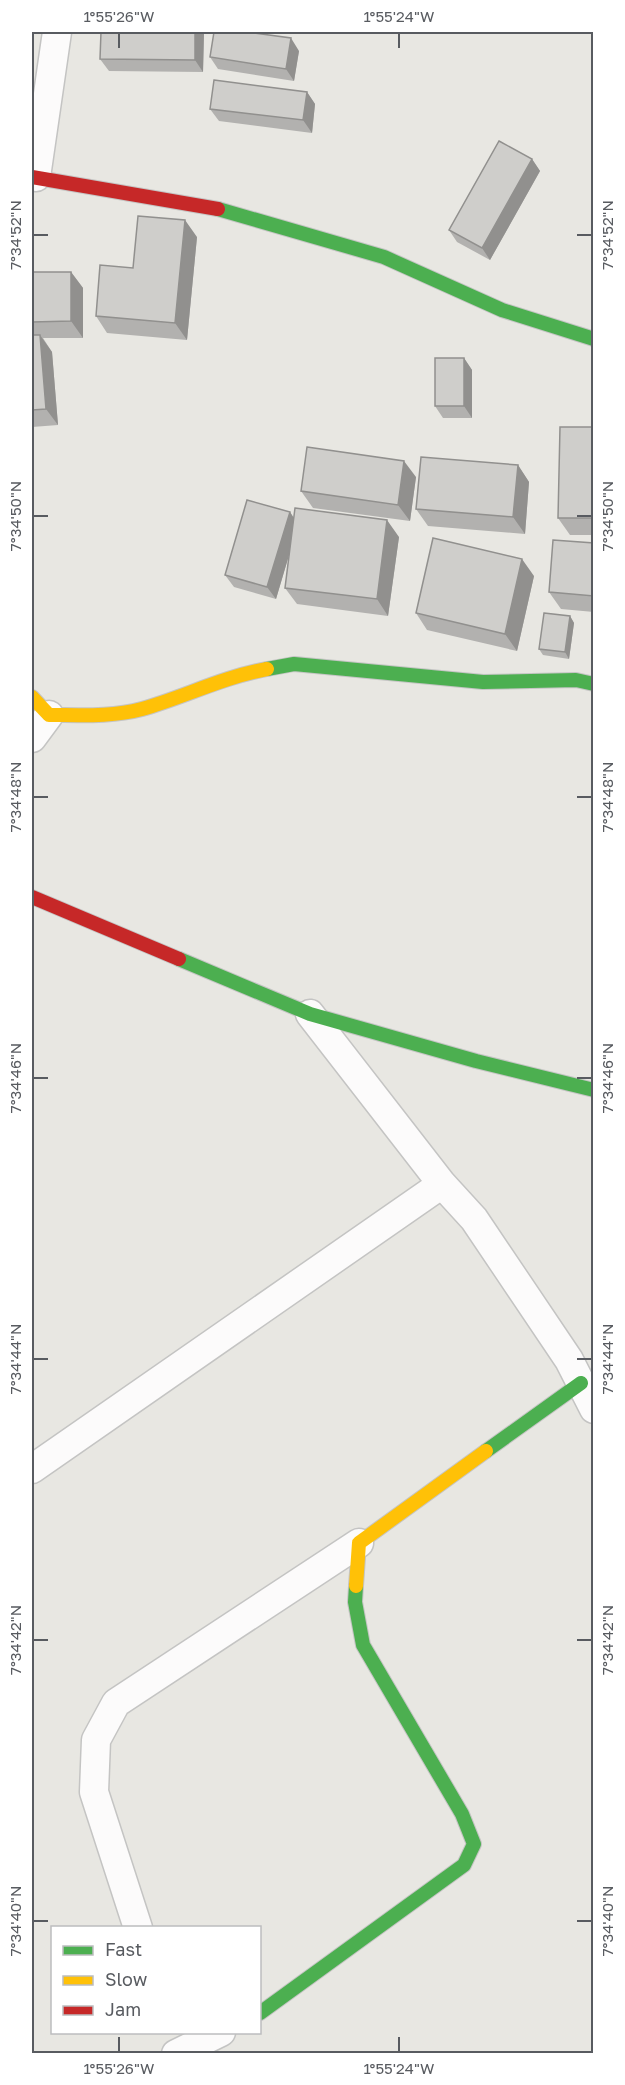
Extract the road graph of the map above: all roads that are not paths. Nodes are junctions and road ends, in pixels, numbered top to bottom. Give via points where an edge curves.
1 (57, 32) edge
2 (34, 177) edge
3 (594, 339) edge
4 (594, 684) edge
5 (40, 706) edge
6 (32, 738) edge
7 (32, 897) edge
8 (310, 1014) junction
9 (594, 1090) edge
10 (442, 1184) junction
11 (581, 1383) junction
12 (594, 1409) edge
13 (32, 1469) edge
14 (359, 1543) junction
15 (137, 1926) edge
16 (261, 2012) edge
17 (214, 2034) edge
18 (176, 2046) edge

1 - 2 street
2 - 3 street via 218,209 384,257 502,310
4 - 5 street via 576,680 483,682 294,664 240,674 142,709 112,715
5 - 6 street
7 - 8 street
8 - 9 street
8 - 10 street
10 - 11 street via 474,1219
10 - 13 street
11 - 12 street
11 - 14 street
14 - 15 street via 116,1703 96,1740 94,1792
14 - 16 street via 355,1602 363,1646 462,1814 474,1844 464,1865
17 - 18 street

